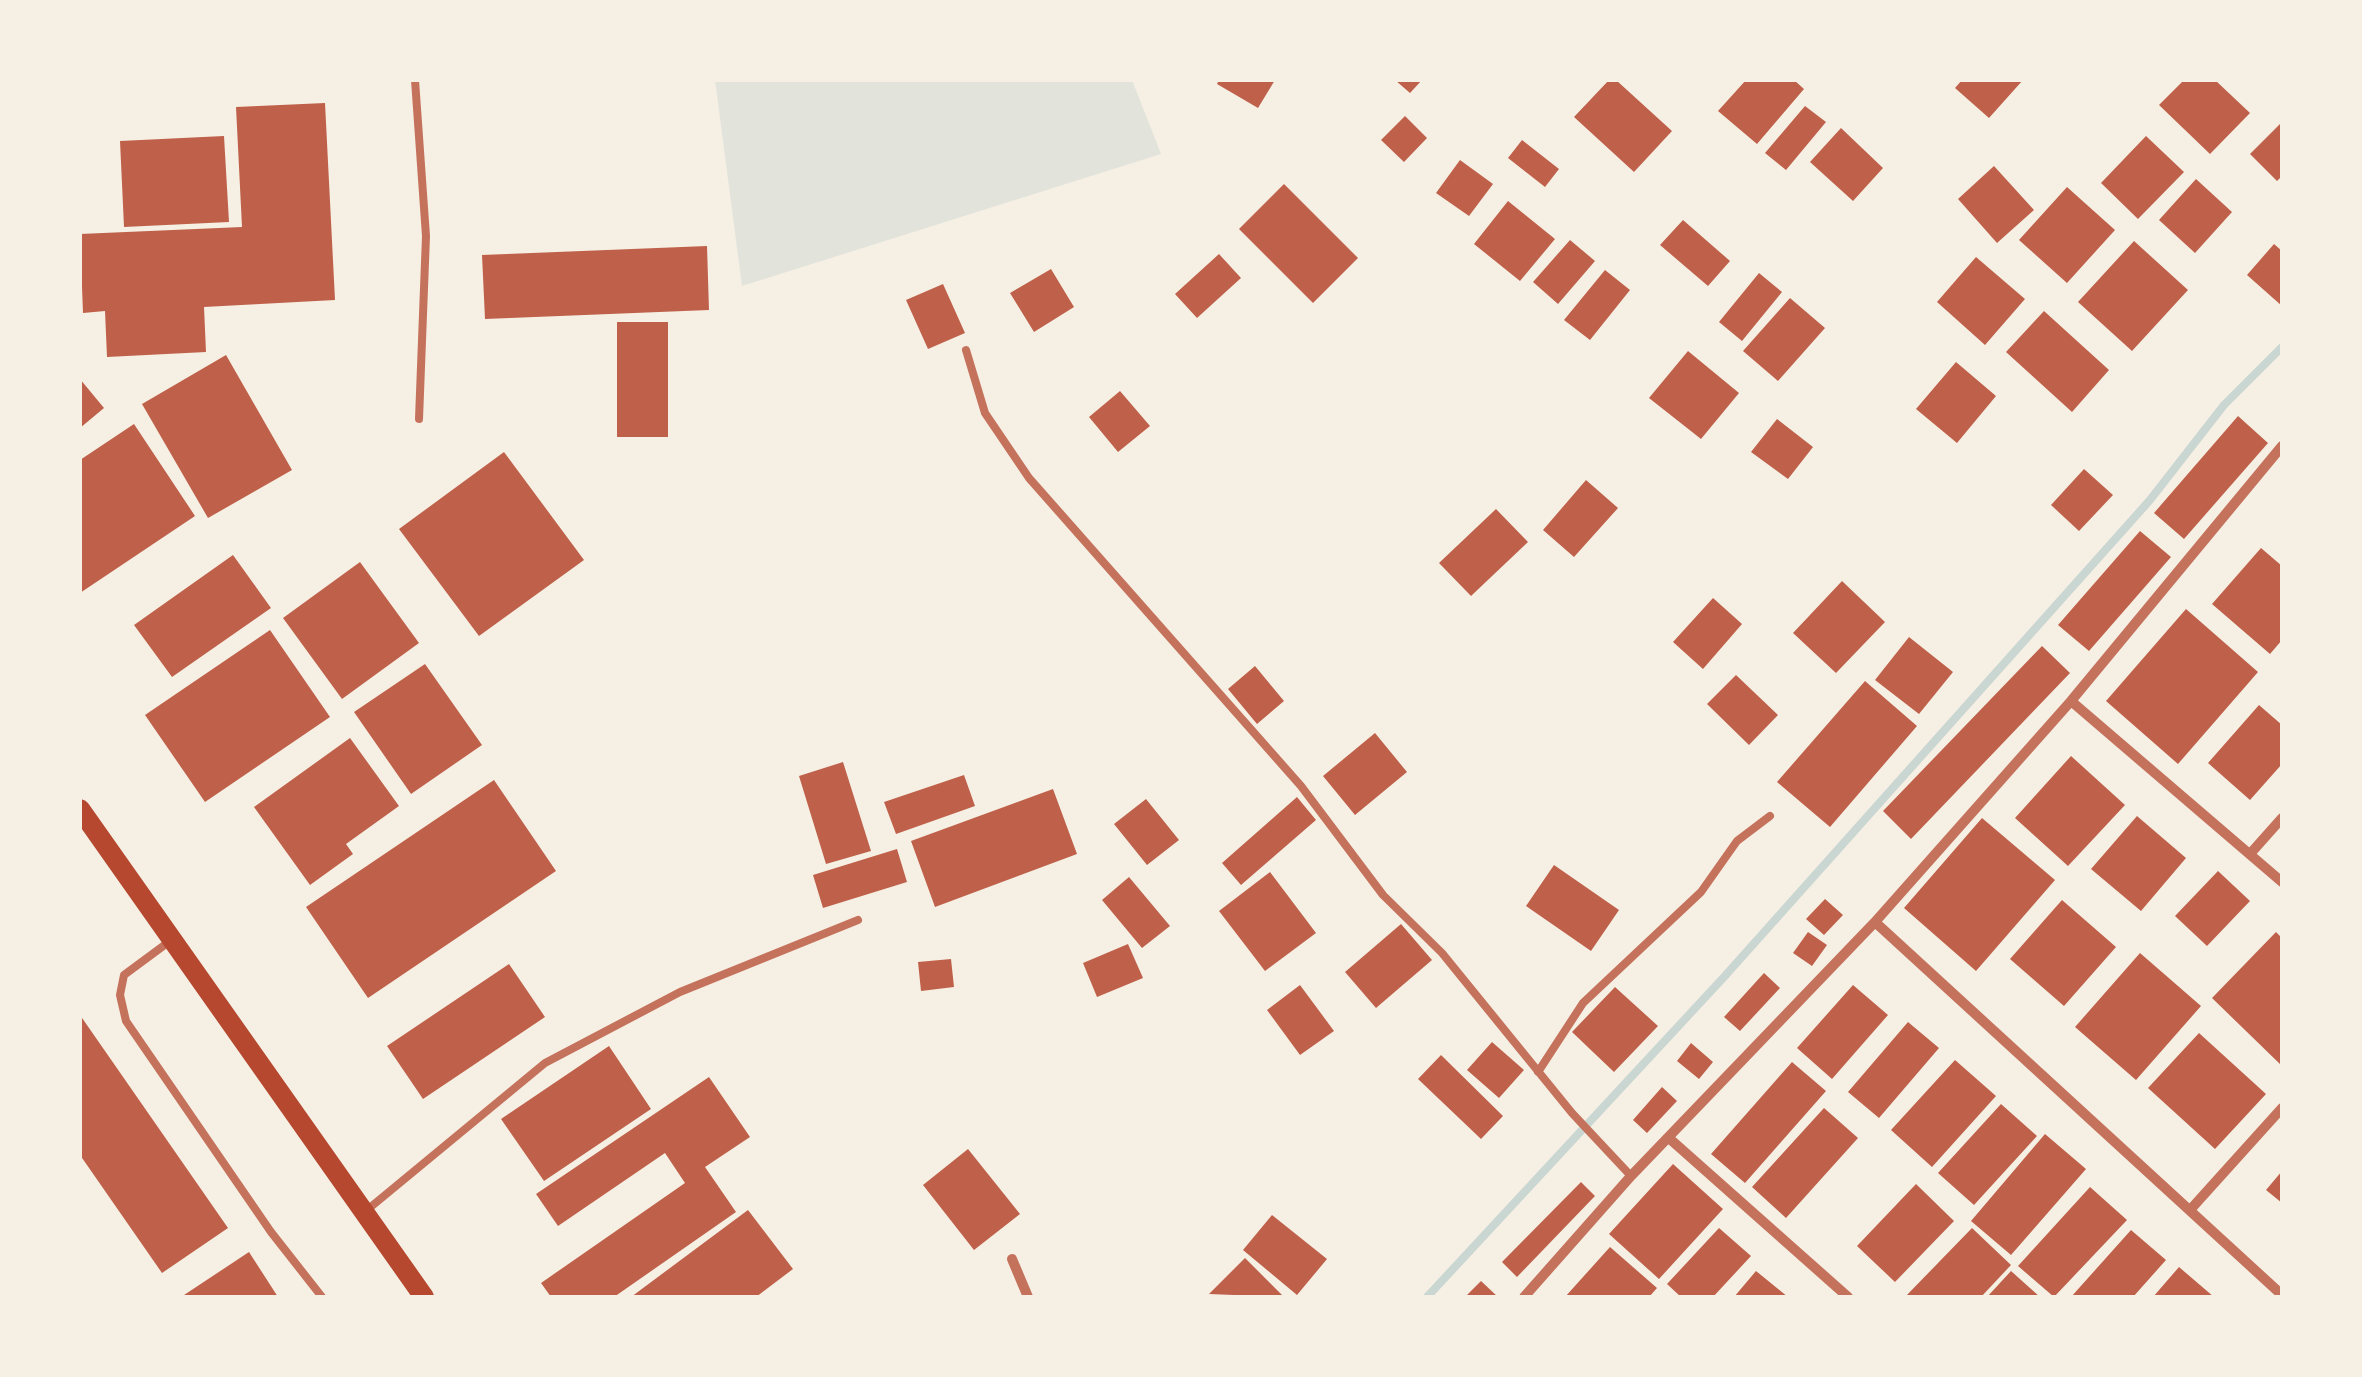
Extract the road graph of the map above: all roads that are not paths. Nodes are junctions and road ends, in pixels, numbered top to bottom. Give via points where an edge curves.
1 (415, 80) edge
2 (966, 350) dead end
3 (418, 419) dead end
4 (2282, 446) edge
5 (2070, 701) junction
6 (80, 809) edge
7 (1770, 816) dead end
8 (2282, 818) edge
9 (2250, 854) junction
10 (2282, 882) edge
11 (858, 920) dead end
12 (1874, 922) junction
13 (174, 938) junction
14 (1538, 1072) junction
15 (2282, 1108) edge
16 (1670, 1139) junction
17 (1632, 1176) junction
18 (2190, 1210) junction
19 (364, 1212) junction
20 (1012, 1259) dead end
21 (2282, 1294) edge
22 (419, 1295) edge
23 (322, 1297) edge
24 (1028, 1297) edge
25 (1524, 1297) edge
26 (1848, 1297) edge

1 - 3 lane via 426,236
2 - 14 lane via 984,413 1029,478 1301,786 1384,895 1464,979
4 - 5 street
5 - 9 street
5 - 12 street
6 - 13 main road
7 - 14 lane via 1737,841 1702,892 1583,1003
8 - 9 street
9 - 10 street
11 - 19 lane via 680,992 546,1063
12 - 16 street
12 - 18 street
13 - 19 main road
13 - 23 lane via 124,975 126,1021
14 - 17 lane
15 - 18 street
16 - 17 street
16 - 26 street
17 - 25 street
18 - 21 street
19 - 22 main road
20 - 24 street

